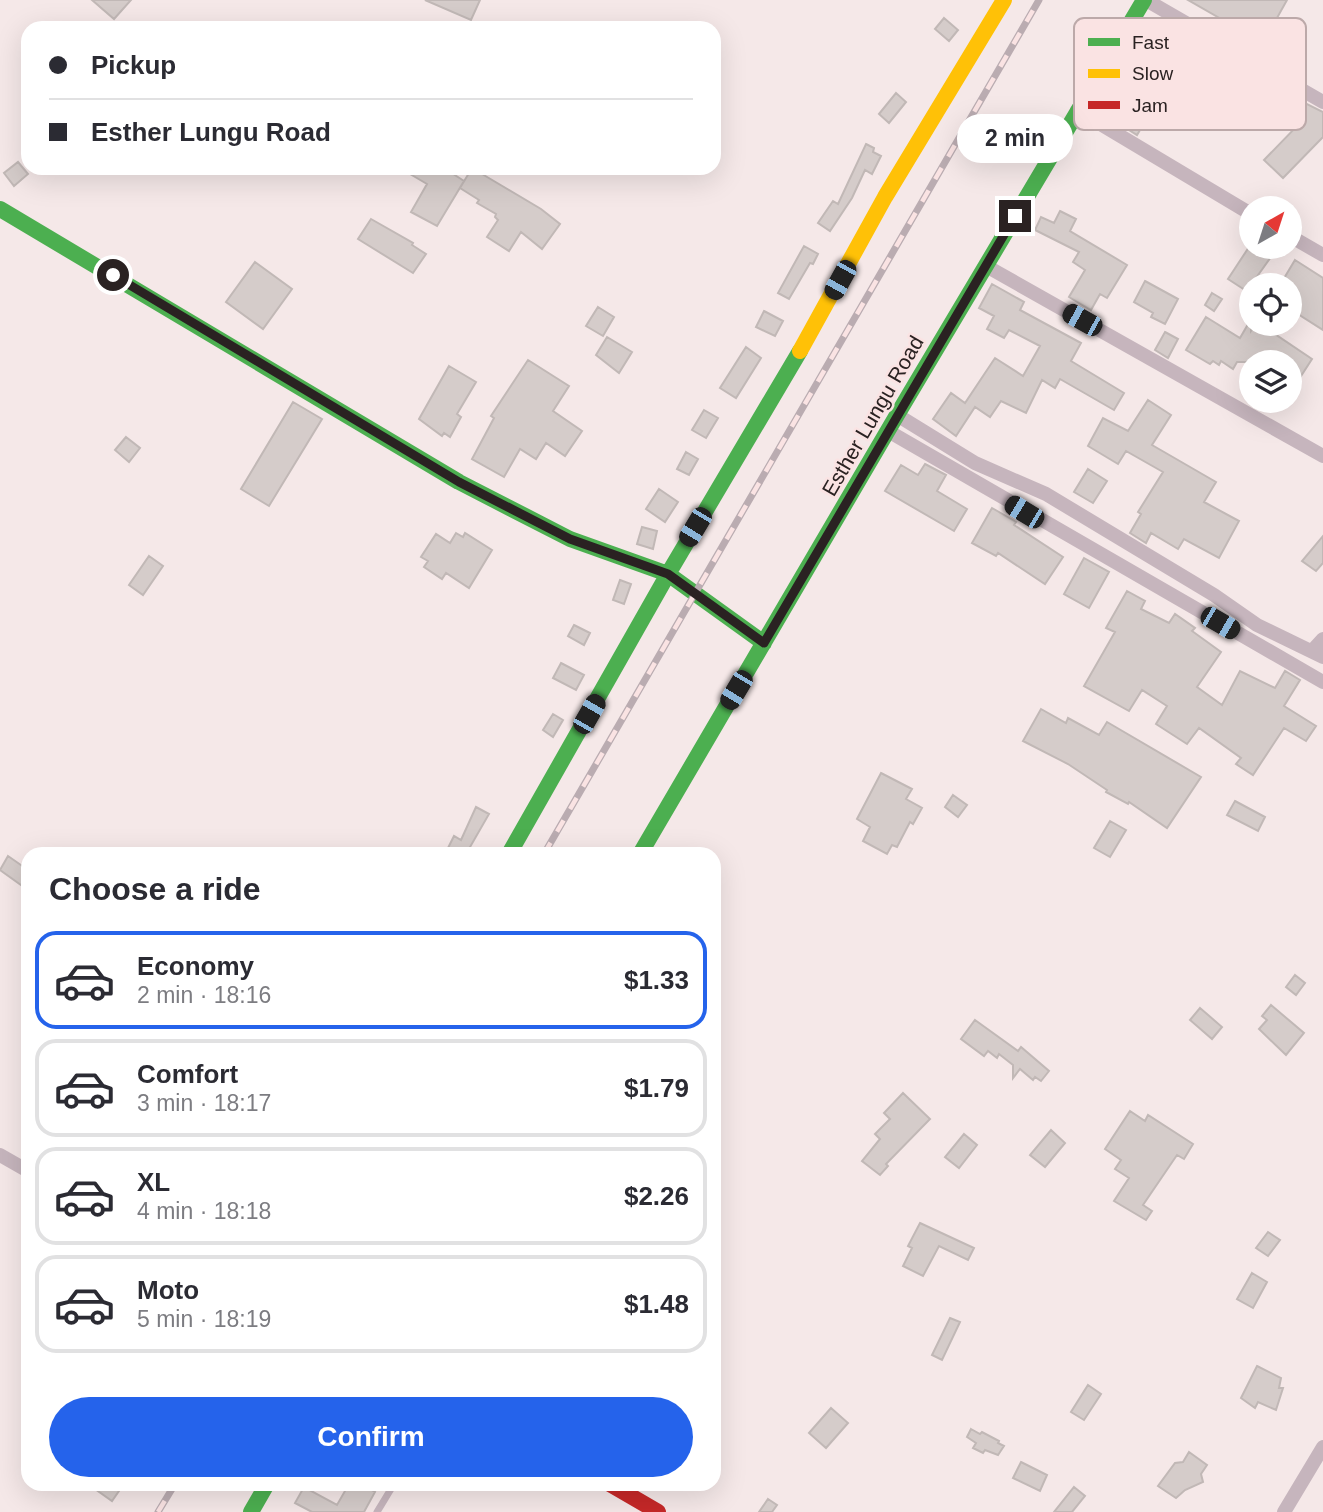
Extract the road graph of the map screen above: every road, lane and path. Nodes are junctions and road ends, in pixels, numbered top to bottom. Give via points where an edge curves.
1 (1004, 0) edge
2 (1145, 0) edge
3 (1134, 18) edge
4 (1176, 18) edge
5 (1306, 92) edge
6 (1323, 102) edge
7 (1074, 115) edge
8 (1110, 130) edge
9 (1239, 207) edge
10 (0, 209) edge
11 (1302, 243) edge
12 (1323, 255) edge
13 (986, 266) junction
14 (897, 415) junction
15 (888, 431) junction
16 (1323, 456) edge
17 (668, 574) junction
18 (1323, 639) edge
19 (764, 643) junction
20 (1317, 654) edge
21 (1323, 682) edge
22 (513, 847) edge
23 (644, 847) edge
24 (0, 1155) edge
25 (21, 1167) edge
26 (1323, 1447) edge
27 (263, 1491) edge
28 (390, 1491) edge
29 (622, 1491) edge
30 (250, 1512) edge
31 (377, 1512) edge
32 (658, 1512) edge
33 (1284, 1512) edge

1 - 17 street
2 - 3 street, Esther Lungu Road
2 - 4 street
5 - 6 street
7 - 13 street, Esther Lungu Road
8 - 9 street
10 - 17 street via 459,482 570,539
11 - 12 street
13 - 14 street, Esther Lungu Road
13 - 16 street
14 - 15 street, Esther Lungu Road
14 - 20 street via 975,463 1046,494 1257,625
15 - 19 street, Esther Lungu Road
15 - 21 street
17 - 19 street
17 - 22 street
18 - 20 street
19 - 23 street, Esther Lungu Road
24 - 25 street
26 - 33 street
27 - 30 street
28 - 31 lane
29 - 32 street

